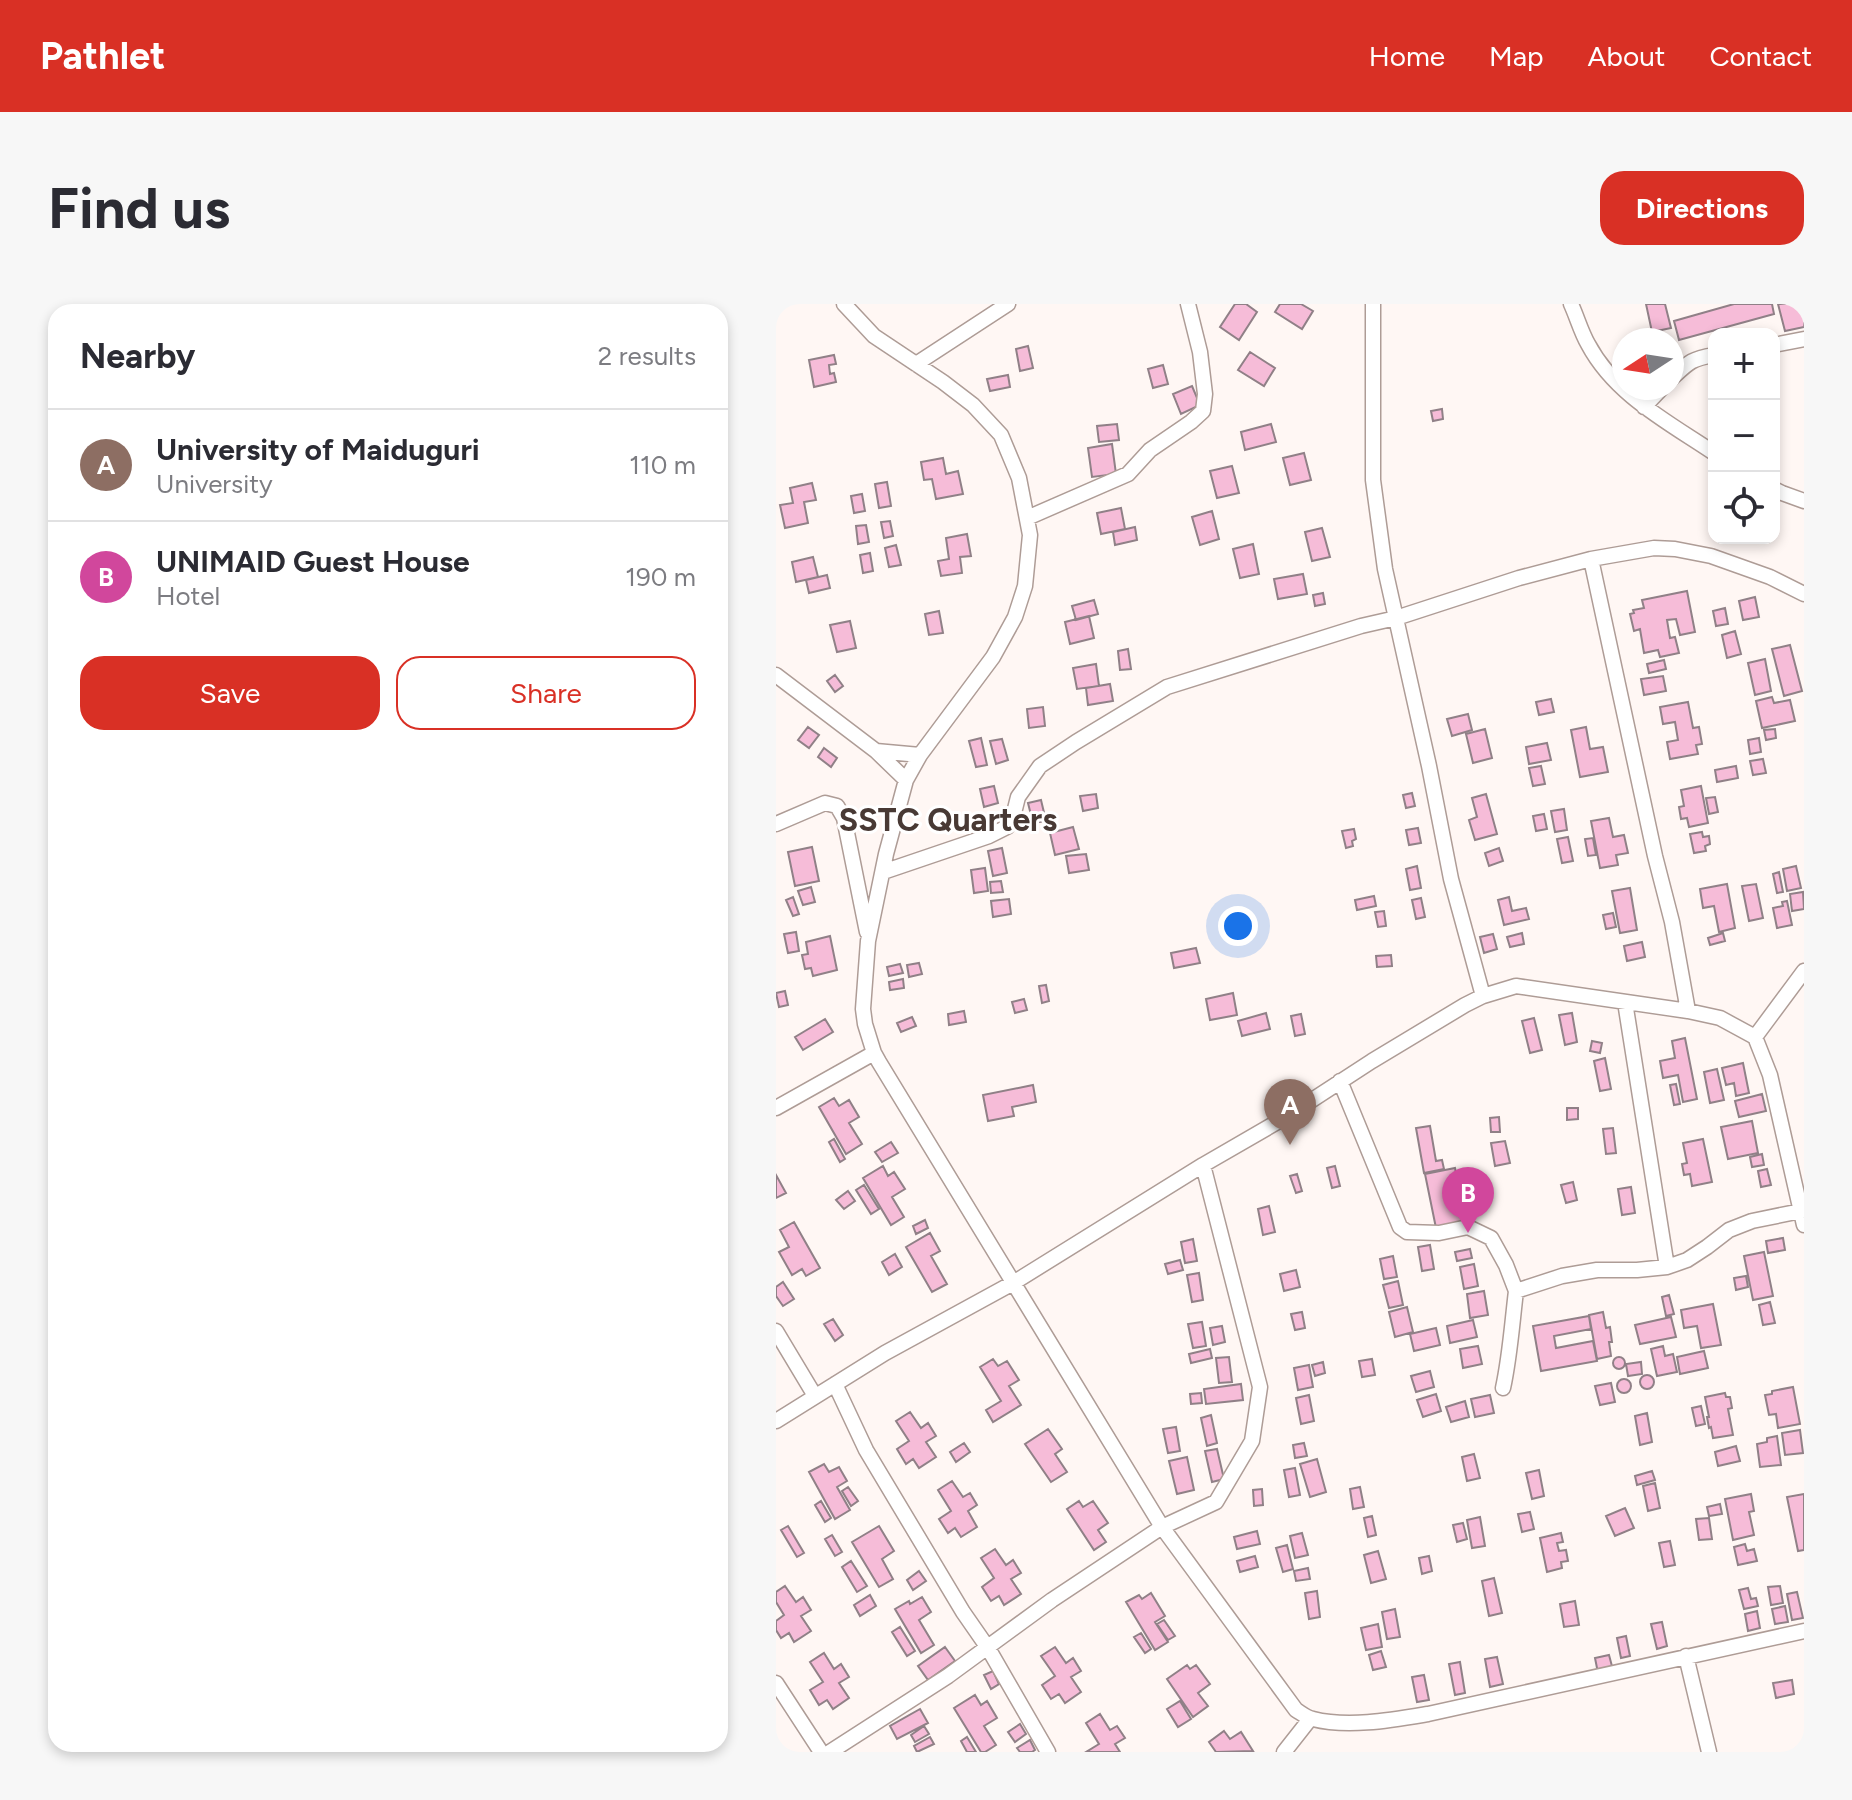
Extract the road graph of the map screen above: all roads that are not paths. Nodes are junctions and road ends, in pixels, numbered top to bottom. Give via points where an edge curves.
1 (844, 304) edge
2 (1008, 304) edge
3 (1188, 304) edge
4 (1373, 304) edge
5 (1571, 304) edge
6 (1804, 339) edge
7 (1780, 344) edge
8 (1708, 356) edge
9 (916, 364) junction
10 (1684, 366) edge
11 (1651, 400) edge
12 (1644, 407) junction
13 (1708, 449) edge
14 (1780, 492) edge
15 (1804, 501) edge
16 (1027, 518) junction
17 (1591, 559) junction
18 (1804, 594) edge
19 (1396, 618) junction
20 (776, 675) edge
21 (876, 751) junction
22 (920, 755) junction
23 (906, 780) junction
24 (776, 824) edge
25 (883, 872) junction
26 (868, 941) junction
27 (1804, 971) edge
28 (1483, 996) junction
29 (1625, 1002) junction
30 (1688, 1011) junction
31 (1755, 1037) junction
32 (874, 1053) junction
33 (1340, 1081) junction
34 (776, 1108) edge
35 (1203, 1165) junction
36 (1803, 1218) edge
37 (1667, 1267) junction
38 (1013, 1283) junction
39 (1516, 1291) junction
40 (776, 1331) edge
41 (835, 1384) junction
42 (1503, 1388) dead end
43 (815, 1396) junction
44 (776, 1421) edge
45 (1162, 1527) junction
46 (1804, 1631) edge
47 (988, 1648) junction
48 (1686, 1656) junction
49 (776, 1683) edge
50 (1310, 1719) junction
51 (821, 1752) edge
52 (830, 1752) edge
53 (1048, 1752) edge
54 (1284, 1752) edge
55 (1709, 1752) edge

1 - 9 street via 874,336
2 - 9 street
3 - 16 street via 1204,380 1203,411 1150,450 1128,474
4 - 19 street via 1373,480
5 - 12 street via 1588,345
6 - 7 street
8 - 10 street
9 - 16 street via 973,405 1001,435 1019,478
11 - 12 street
12 - 13 street
14 - 15 street
16 - 22 street via 1025,586 1015,617 993,657
17 - 18 street via 1675,549 1711,556
17 - 19 street
17 - 30 street
19 - 25 street via 1167,687 1040,766 1018,797 1007,827
19 - 28 street via 1451,879
20 - 21 street
21 - 22 street
21 - 23 street
22 - 23 street
23 - 25 street
24 - 26 street via 825,803 837,806 844,818
25 - 26 street
26 - 32 street via 863,1009
27 - 31 street
28 - 29 street via 1516,986
28 - 33 street
29 - 30 street
29 - 37 street
30 - 31 street via 1720,1018
31 - 36 street via 1770,1075
32 - 34 street
32 - 38 street
33 - 35 street
33 - 39 street via 1400,1227 1439,1233 1468,1227 1491,1238
35 - 38 street
35 - 45 street via 1260,1387 1252,1441 1216,1502
36 - 37 street via 1752,1221
37 - 39 street via 1597,1270
38 - 41 street
38 - 45 street
39 - 42 street
40 - 43 street
41 - 43 street
41 - 47 street via 866,1450
43 - 44 street
45 - 47 street
45 - 50 street via 1296,1710
46 - 48 street
47 - 52 street
47 - 53 street
48 - 50 street via 1382,1722
48 - 55 street
49 - 51 street
50 - 54 street

